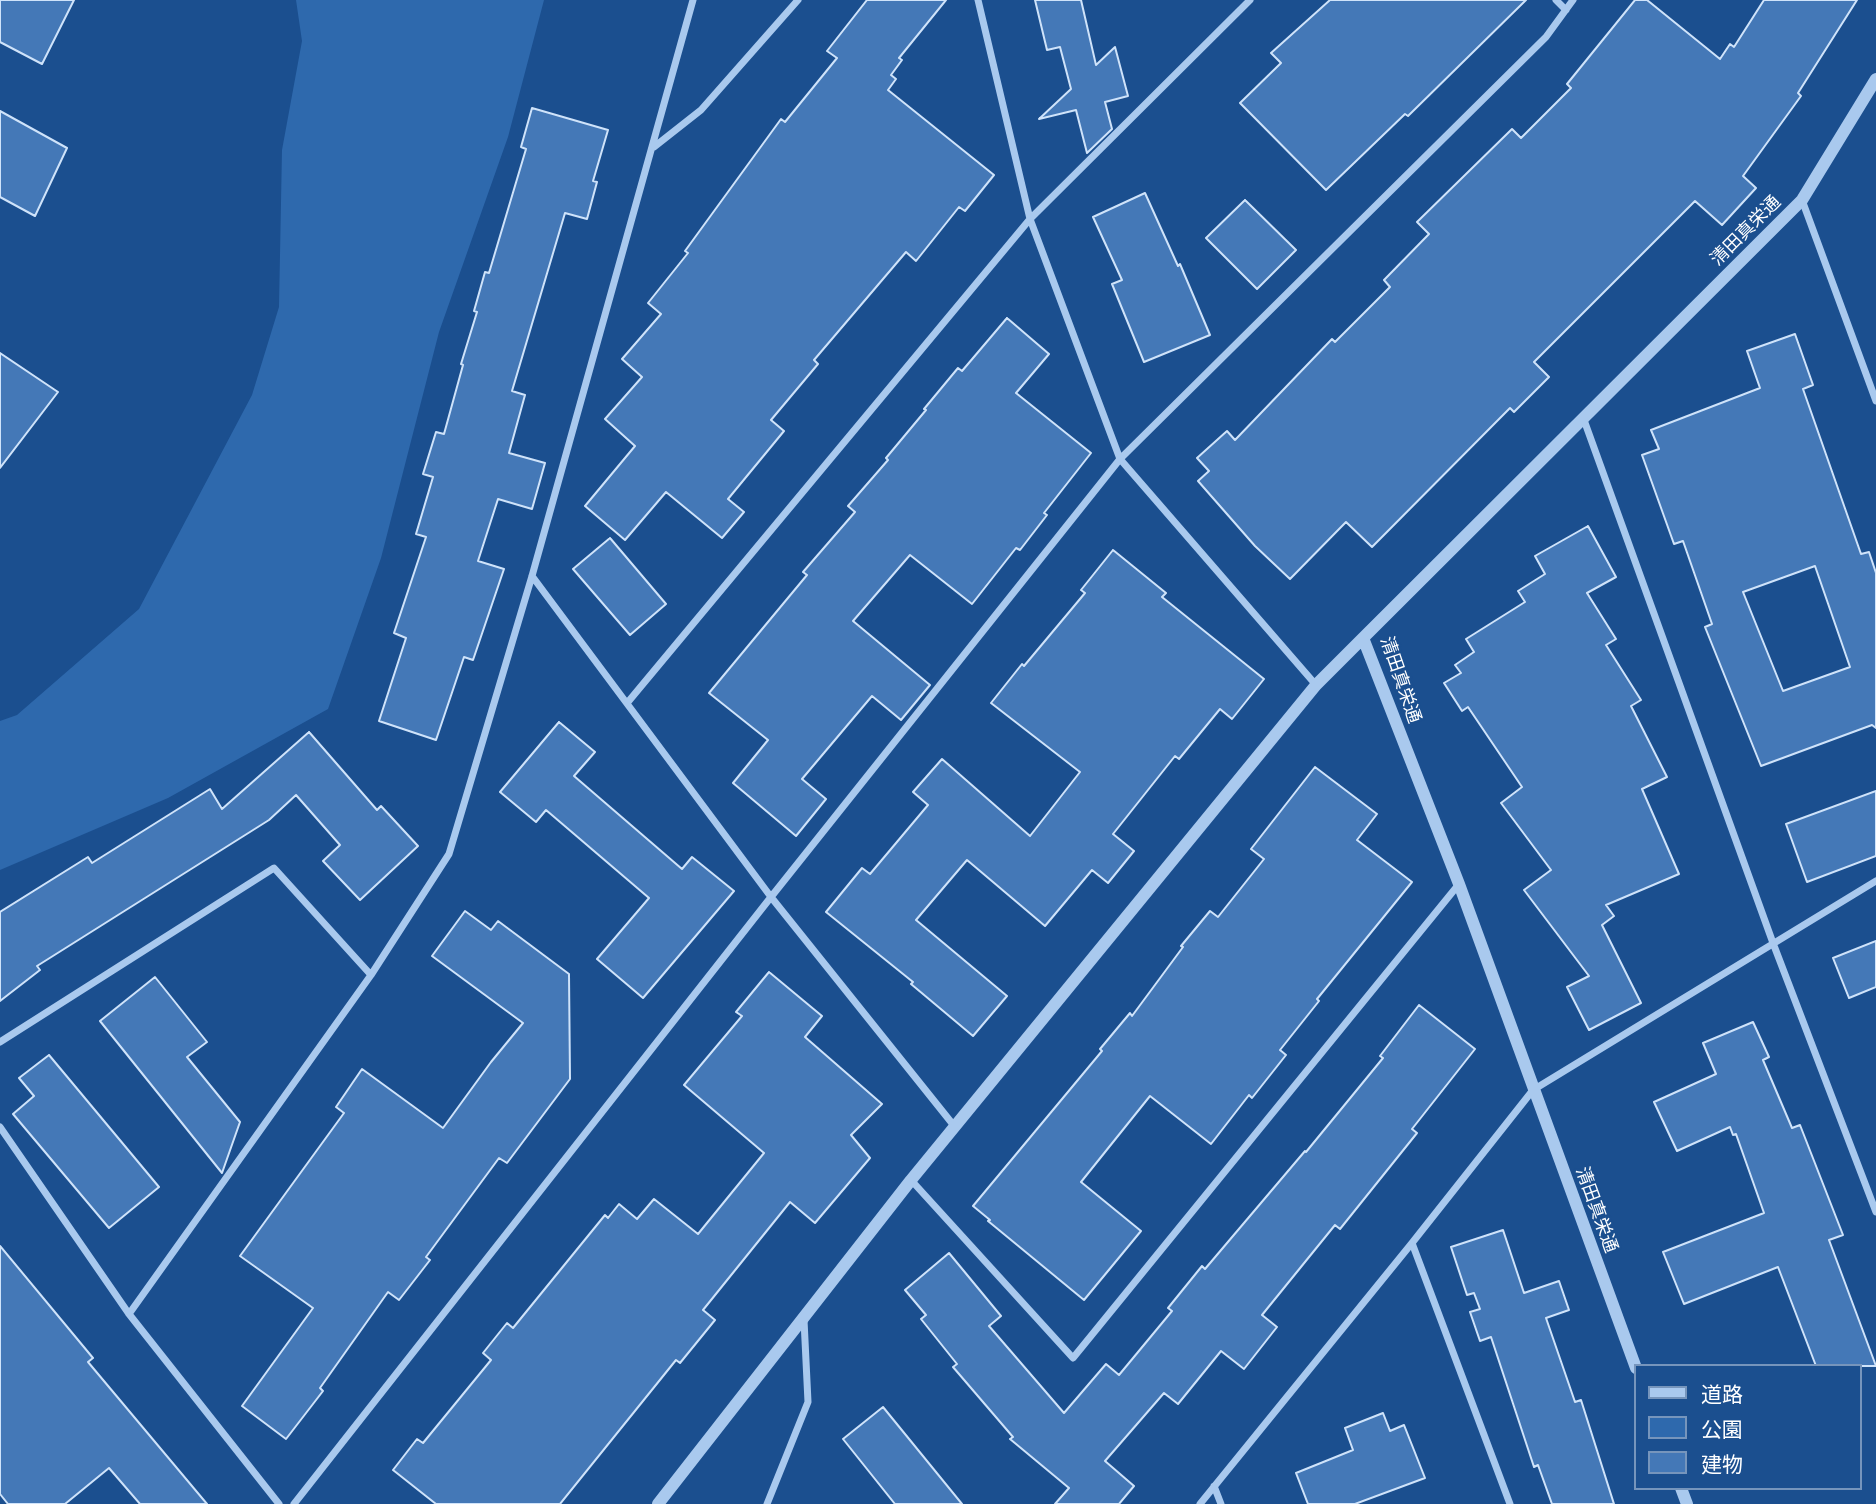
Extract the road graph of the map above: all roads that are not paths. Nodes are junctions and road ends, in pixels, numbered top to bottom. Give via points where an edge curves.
1 (693, 0) edge
2 (798, 0) edge
3 (978, 0) edge
4 (1250, 0) edge
5 (1556, 0) edge
6 (1573, 0) edge
7 (1566, 10) junction
8 (1876, 79) edge
9 (653, 148) junction
10 (1802, 200) junction
11 (1031, 219) junction
12 (1876, 401) edge
13 (1584, 419) junction
14 (1120, 459) junction
15 (532, 576) junction
16 (1363, 638) junction
17 (1316, 685) junction
18 (628, 702) junction
19 (1876, 881) edge
20 (1459, 884) junction
21 (771, 897) junction
22 (1773, 943) junction
23 (371, 975) junction
24 (0, 1042) edge
25 (1533, 1090) junction
26 (0, 1127) edge
27 (956, 1127) junction
28 (911, 1180) junction
29 (1876, 1212) edge
30 (1412, 1243) junction
31 (128, 1314) junction
32 (804, 1316) junction
33 (1635, 1364) edge
34 (1214, 1486) junction
35 (279, 1504) edge
36 (294, 1504) edge
37 (658, 1504) edge
38 (767, 1504) edge
39 (1200, 1504) edge
40 (1221, 1504) edge
41 (1510, 1504) edge

1 - 9 street
2 - 9 street via 701,110
3 - 11 street
4 - 11 street
5 - 7 street
6 - 7 street
7 - 14 street via 1546,37
8 - 10 street, 清田真栄通
9 - 15 street
10 - 12 street
10 - 13 street, 清田真栄通
11 - 14 street
11 - 18 street
13 - 16 street, 清田真栄通
13 - 22 street
14 - 17 street
14 - 21 street
15 - 18 street
15 - 23 street via 449,854
16 - 17 street
16 - 20 street, 清田真栄通
17 - 27 street
18 - 21 street
19 - 22 street
20 - 25 street, 清田真栄通
20 - 28 street via 1073,1358
21 - 27 street
21 - 36 street
22 - 25 street
22 - 29 street
23 - 24 street via 274,867
23 - 31 street
25 - 30 street
25 - 33 street, 清田真栄通
26 - 31 street
27 - 28 street
28 - 32 street
30 - 34 street
30 - 41 street
31 - 35 street
32 - 37 street
32 - 38 street via 808,1402
34 - 39 street
34 - 40 street

